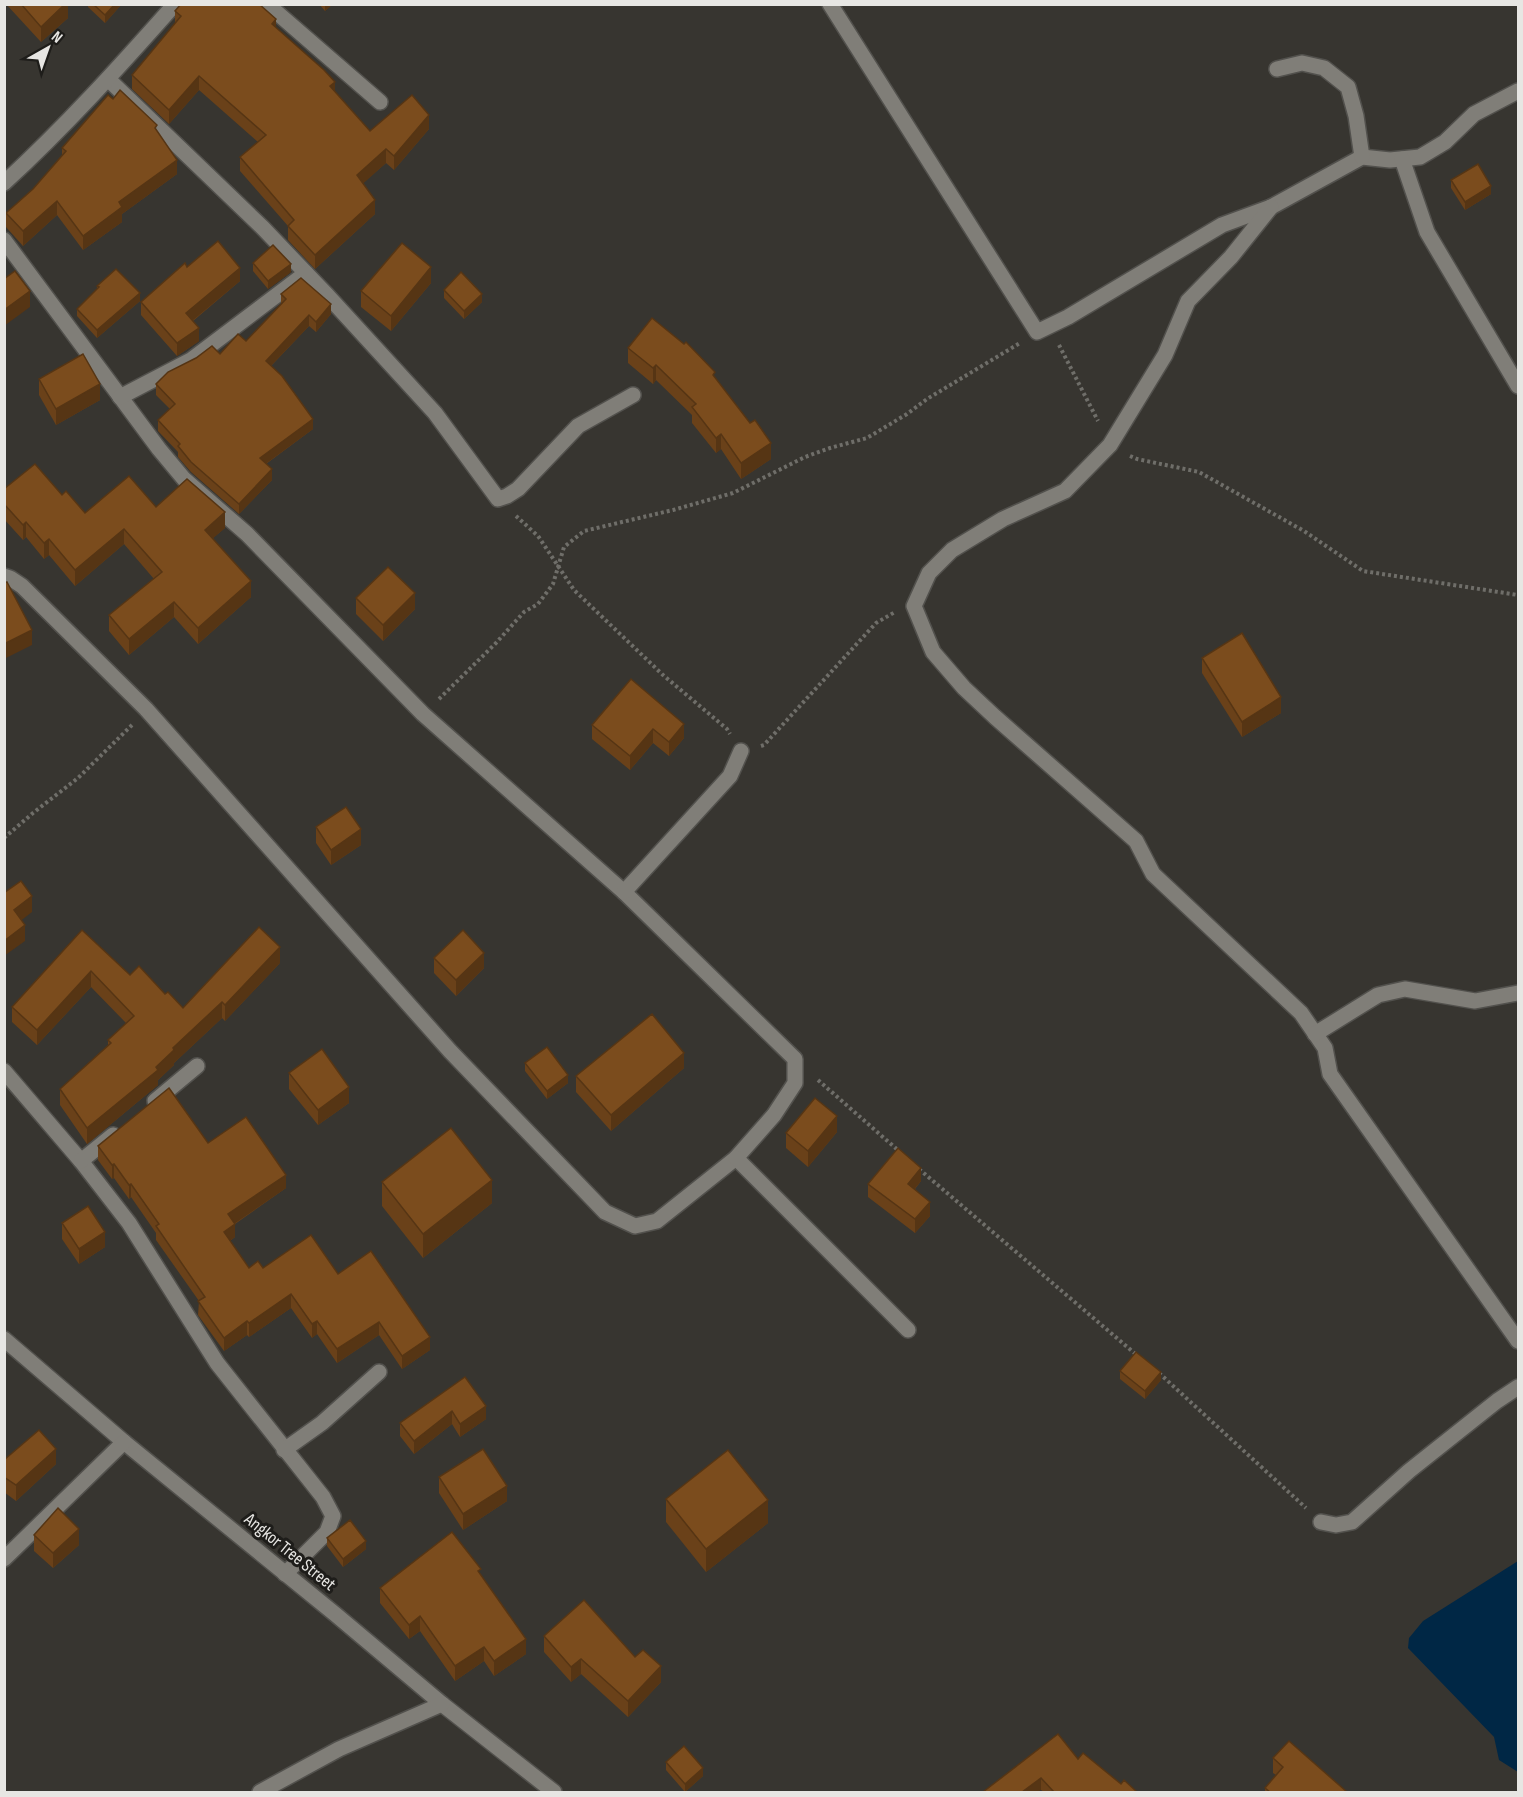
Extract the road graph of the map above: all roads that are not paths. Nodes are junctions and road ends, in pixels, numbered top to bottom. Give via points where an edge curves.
1 (175, 4) edge
2 (267, 4) edge
3 (830, 4) edge
4 (1276, 69) dead end
5 (108, 79) junction
6 (1518, 91) edge
7 (380, 102) dead end
8 (1362, 157) junction
9 (1402, 159) junction
10 (4, 183) edge
11 (1271, 207) junction
12 (4, 240) edge
13 (306, 273) junction
14 (1518, 386) edge
15 (633, 395) dead end
16 (120, 397) junction
17 (4, 576) edge
18 (741, 751) road end
19 (624, 892) junction
20 (1518, 993) edge
21 (1315, 1034) junction
22 (197, 1066) dead end
23 (4, 1071) edge
24 (143, 1110) edge
25 (126, 1125) edge
26 (736, 1158) junction
27 (81, 1161) junction
28 (908, 1330) dead end
29 (4, 1339) edge
30 (1518, 1341) edge
31 (379, 1372) dead end
32 (1518, 1387) edge
33 (124, 1442) junction
34 (284, 1450) junction
35 (1321, 1522) road end
36 (4, 1559) edge
37 (285, 1574) junction
38 (442, 1704) junction
39 (260, 1792) edge
40 (555, 1792) edge

1 - 5 street
2 - 7 street
3 - 11 street via 1043,329 1222,225
4 - 8 street via 1302,63 1324,68 1348,87
5 - 10 street
5 - 13 street
6 - 9 street via 1474,114 1445,142 1420,157
8 - 9 street
8 - 11 street
9 - 14 street via 1427,232
11 - 21 street via 1232,257 1188,301 1165,355 1110,445 1065,491 1003,519 952,550 928,573 914,606 933,652 964,688 1136,841 1153,874 1301,1013
12 - 16 street
13 - 15 street via 435,413 498,499 519,489 578,426
13 - 16 street via 191,360
16 - 19 street via 184,479 247,534 423,714
17 - 26 street via 22,586 146,709 450,1051 605,1212 635,1226 657,1221
18 - 19 street via 730,776
19 - 26 street via 795,1059 795,1083 774,1115
20 - 21 street via 1475,1001 1405,989 1378,995
21 - 30 street via 1325,1048 1330,1074
22 - 24 street
23 - 27 street
25 - 27 street
26 - 28 street
27 - 34 street via 129,1223 217,1363
29 - 33 street, Angkor Tree Street
31 - 34 street via 322,1423
32 - 35 street via 1409,1471 1352,1522
33 - 36 street
33 - 37 street, Angkor Tree Street
34 - 37 street via 333,1516 327,1532
37 - 38 street, Angkor Tree Street
38 - 39 street via 339,1749
38 - 40 street, Angkor Tree Street

